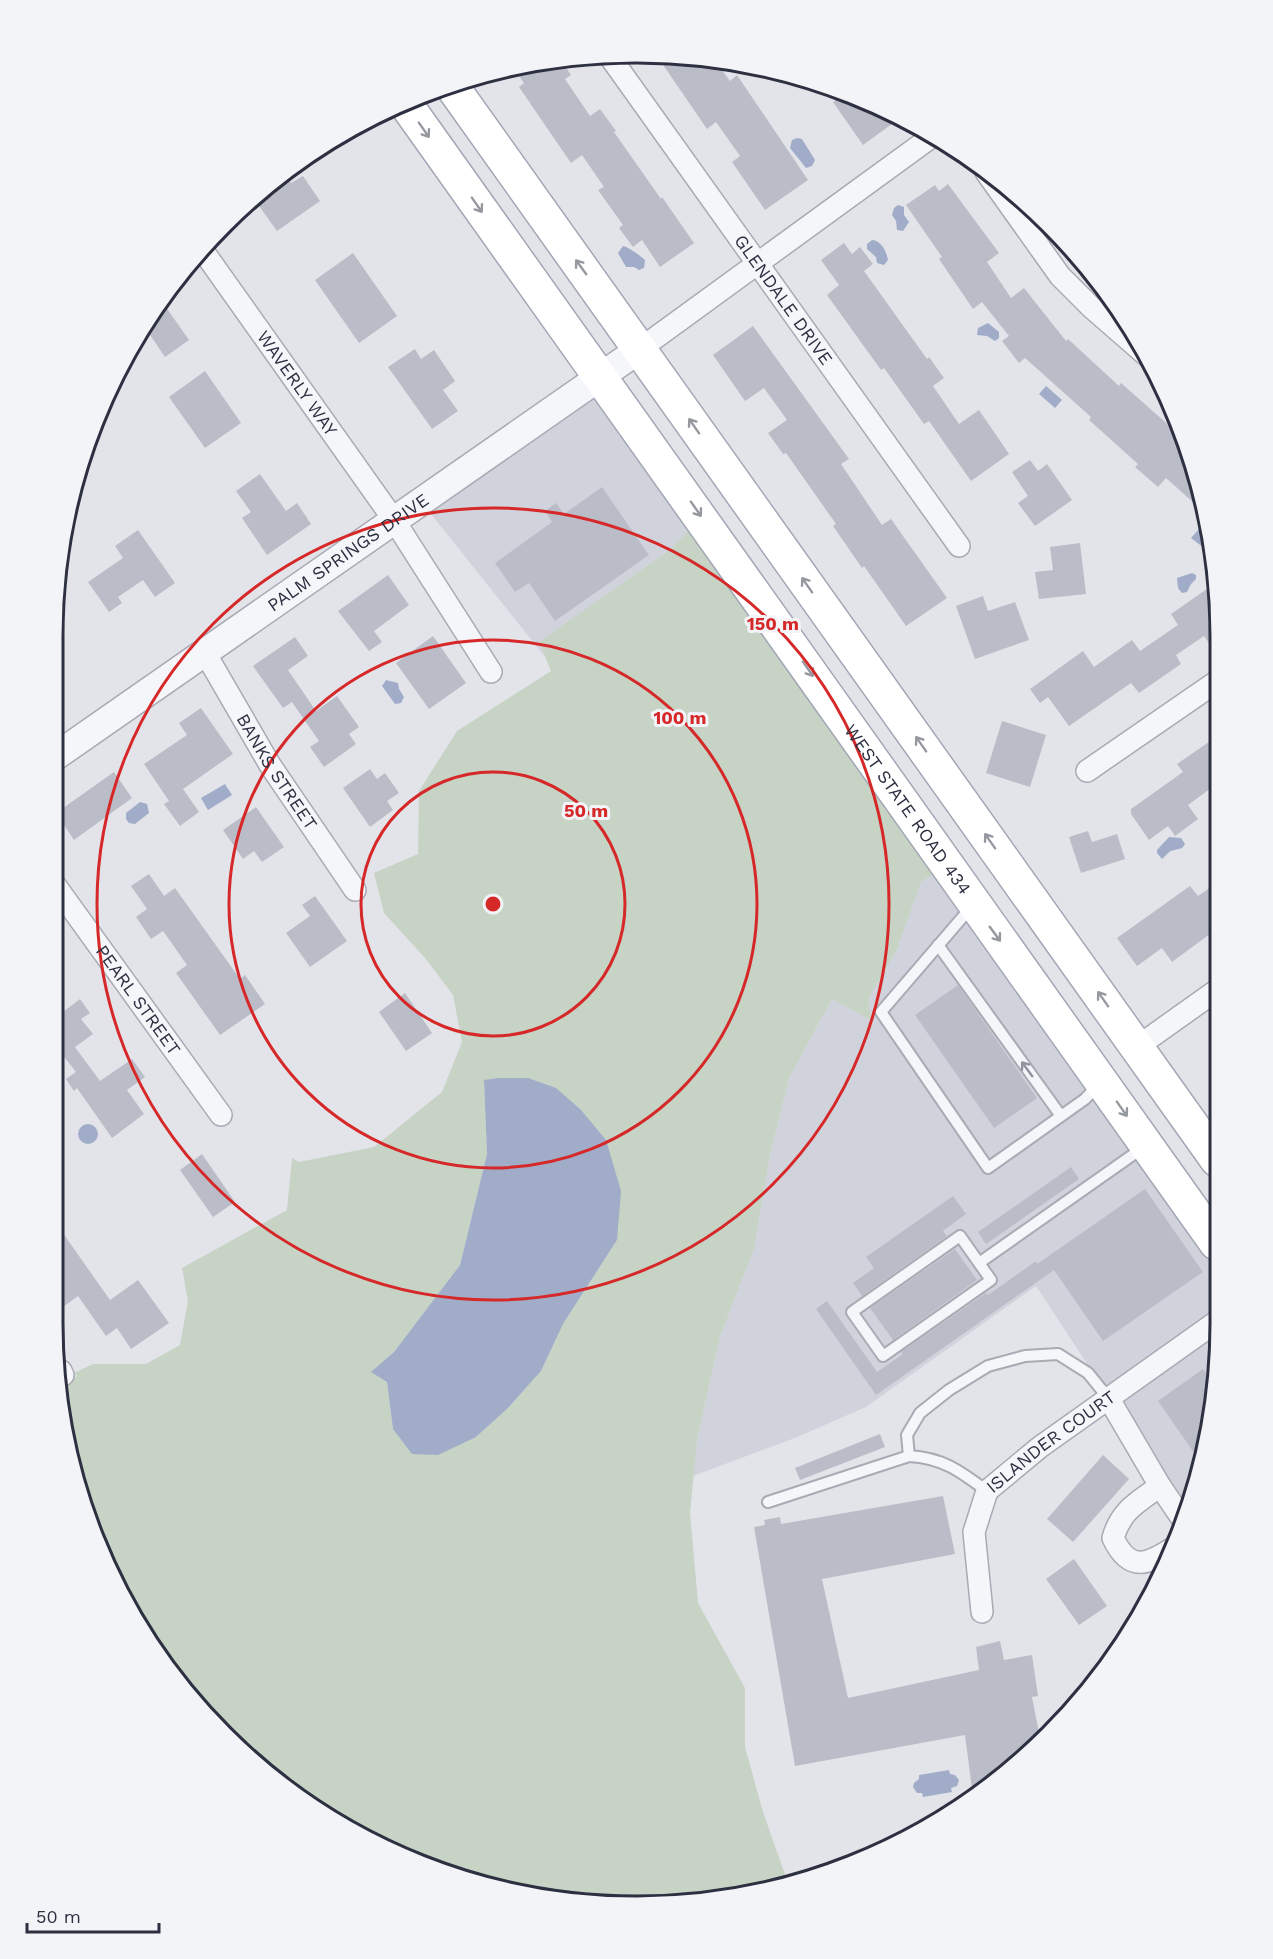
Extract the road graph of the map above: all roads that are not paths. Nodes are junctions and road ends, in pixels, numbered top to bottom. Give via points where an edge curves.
1 (615, 64) edge
2 (456, 92) edge
3 (410, 110) edge
4 (925, 141) edge
5 (1002, 195) edge
6 (207, 256) edge
7 (756, 263) junction
8 (1125, 337) edge
9 (640, 349) junction
10 (600, 377) junction
11 (394, 520) junction
12 (958, 546) dead end
13 (204, 651) junction
14 (491, 672) dead end
15 (1210, 686) edge
16 (63, 751) edge
17 (1087, 771) dead end
18 (355, 890) dead end
19 (63, 896) edge
20 (974, 904) junction
21 (938, 945) junction
22 (1210, 995) edge
23 (1137, 1047) junction
24 (1102, 1081) junction
25 (221, 1115) dead end
26 (1061, 1116) junction
27 (1149, 1148) junction
28 (1210, 1150) edge
29 (1210, 1200) edge
30 (1210, 1234) edge
31 (979, 1263) junction
32 (1210, 1326) edge
33 (1109, 1399) junction
34 (909, 1456) junction
35 (1160, 1486) junction
36 (987, 1491) junction
37 (768, 1502) dead end
38 (1178, 1512) edge
39 (1160, 1556) edge
40 (982, 1612) dead end

1 - 7 street, GLENDALE DRIVE
9 -> 2 main road
3 -> 10 main road, WEST STATE ROAD 434
4 - 7 street
5 - 8 street via 1060,276
6 - 11 street, WAVERLY WAY
7 - 9 street
7 - 12 street, GLENDALE DRIVE
9 - 10 street, PALM SPRINGS DRIVE
23 -> 9 main road
10 - 11 street, PALM SPRINGS DRIVE
10 -> 20 main road, WEST STATE ROAD 434
11 - 13 street, PALM SPRINGS DRIVE
11 - 14 street, WAVERLY WAY
13 - 16 street, PALM SPRINGS DRIVE
13 - 18 street, BANKS STREET via 270,765
15 - 17 street
19 - 25 street, PEARL STREET
20 - 21 lane
20 -> 24 main road, WEST STATE ROAD 434
26 -> 21 lane
21 - 26 lane via 881,1012 988,1168
22 - 23 street
23 - 28 main road
24 - 26 lane
24 -> 27 main road, WEST STATE ROAD 434
27 - 29 main road via 1189,1173
27 - 30 main road, WEST STATE ROAD 434
27 - 31 lane
31 - 31 lane via 960,1236 852,1312 883,1356 991,1280
32 - 33 street, ISLANDER COURT
33 - 34 lane via 1088,1373 1058,1354 1025,1356 988,1366 921,1413 907,1435
33 - 35 street
33 - 36 street, ISLANDER COURT via 1040,1447
34 - 36 lane via 931,1457 961,1471
34 - 37 lane
35 - 38 street
35 - 39 street via 1126,1511 1113,1538 1126,1557 1139,1564
36 - 40 street, ISLANDER COURT via 974,1532

